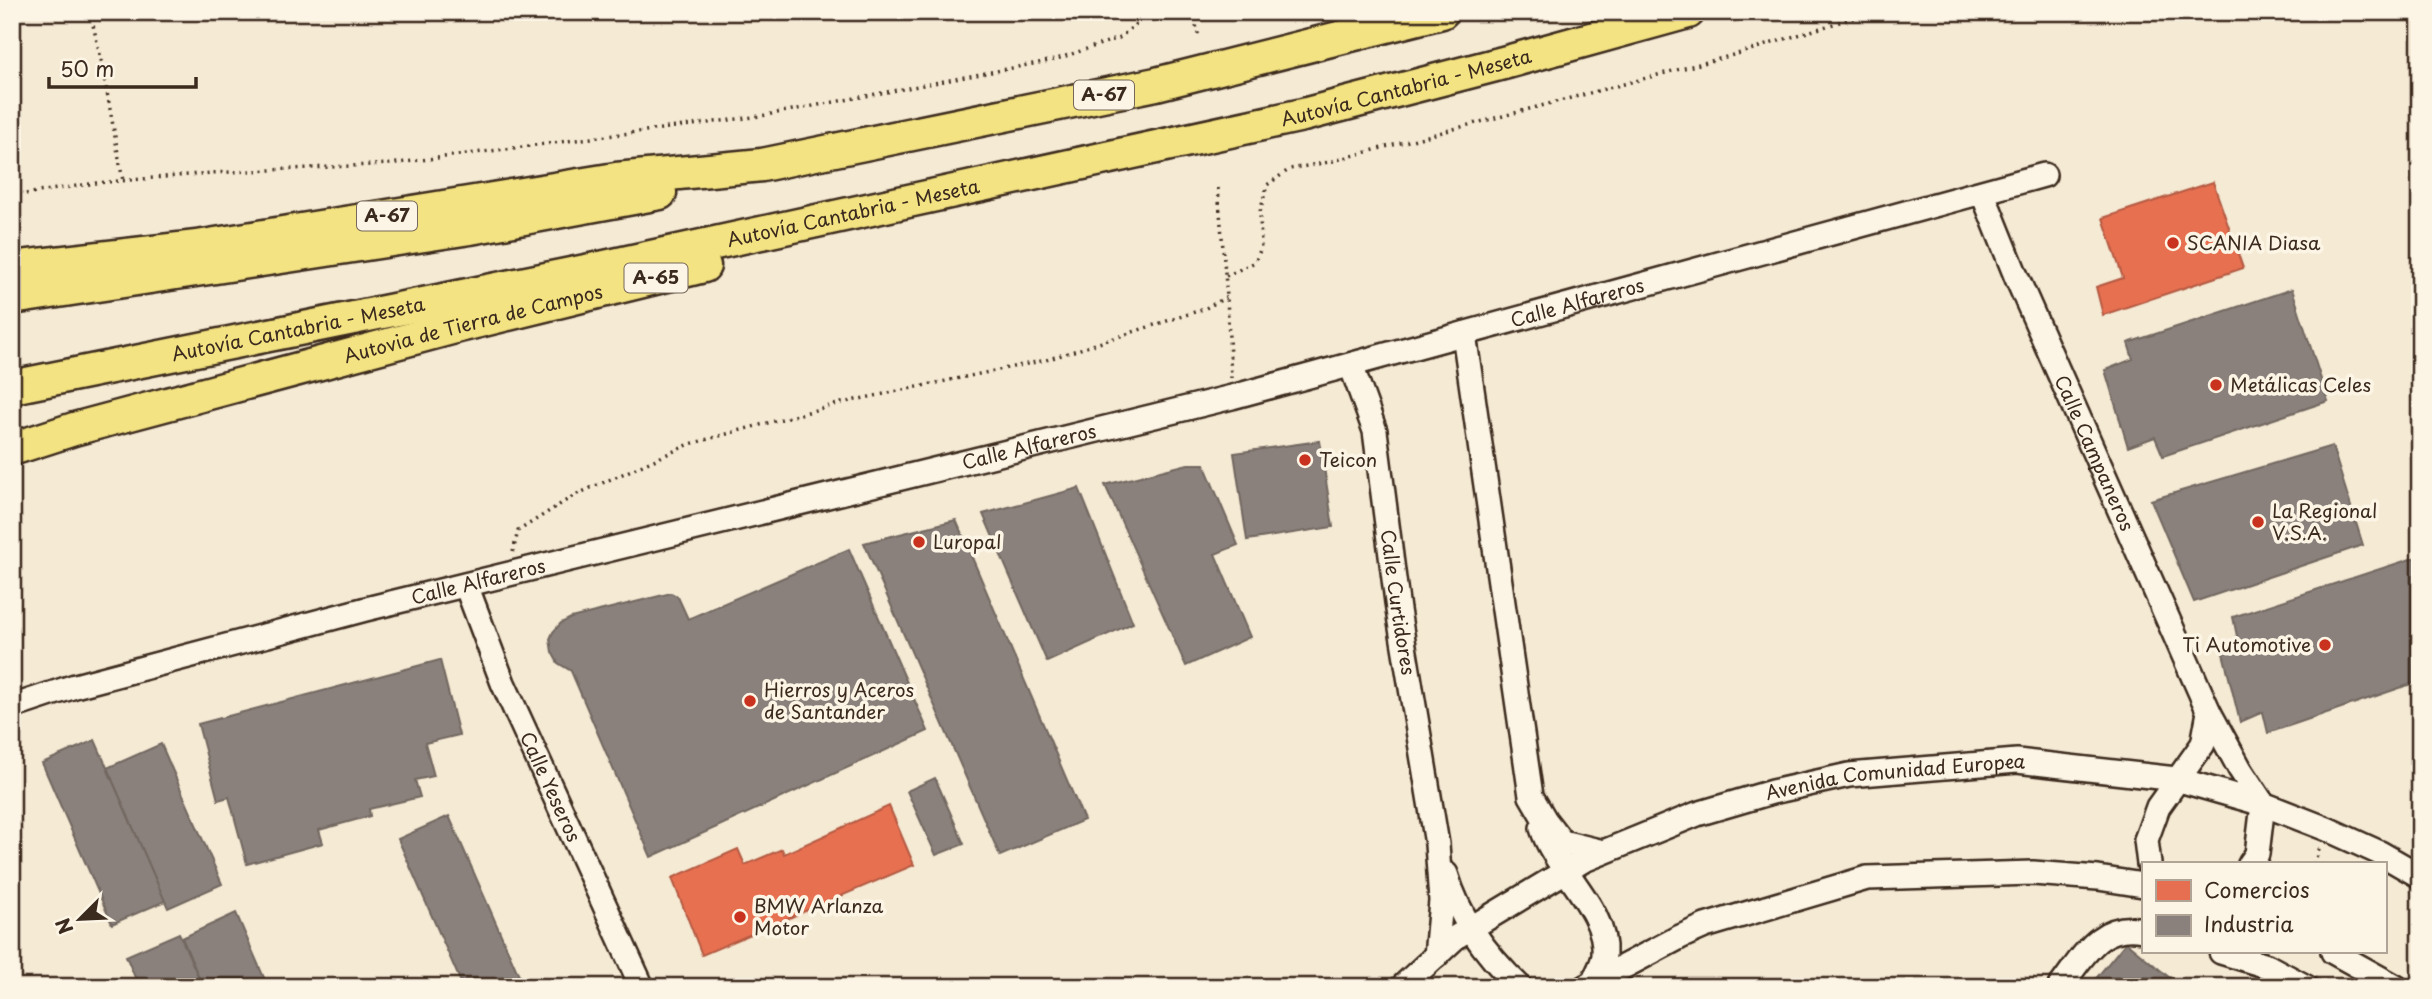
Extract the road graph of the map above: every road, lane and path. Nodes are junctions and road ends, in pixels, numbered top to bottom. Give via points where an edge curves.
1 (89, 12) edge
2 (1143, 12) edge
3 (1193, 12) edge
4 (1442, 12) edge
5 (1688, 12) edge
6 (1872, 12) edge
7 (1199, 38) dead end
8 (1303, 115) junction
9 (762, 165) junction
10 (2044, 175) dead end
11 (124, 181) junction
12 (1218, 188) dead end
13 (1983, 194) junction
14 (12, 197) edge
15 (12, 268) edge
16 (1226, 276) junction
17 (1227, 297) junction
18 (12, 298) edge
19 (1464, 334) junction
20 (1352, 365) junction
21 (12, 387) edge
22 (1232, 397) junction
23 (12, 449) edge
24 (507, 575) junction
25 (466, 585) junction
26 (12, 707) edge
27 (2209, 712) junction
28 (2176, 779) junction
29 (1531, 796) junction
30 (2263, 804) junction
31 (1437, 844) junction
32 (1604, 852) junction
33 (2149, 862) edge
34 (2251, 862) edge
35 (1564, 872) junction
36 (2420, 876) edge
37 (2142, 885) edge
38 (1471, 928) junction
39 (2142, 930) edge
40 (2228, 954) edge
41 (2337, 954) edge
42 (1436, 956) junction
43 (1590, 984) edge
44 (636, 985) edge
45 (1402, 987) edge
46 (1520, 987) edge
47 (2060, 987) edge
48 (2306, 987) edge
49 (2396, 987) edge

1 - 11 path
2 - 11 path via 1140,21 1119,38 1054,60 761,116 390,164
3 - 7 path
4 - 9 highway, A-67 via 1156,84
5 - 8 highway, Autovía Cantabria - Meseta
6 - 16 path via 1737,54 1290,169 1267,185 1260,212 1261,248 1255,262
8 - 21 highway, Autovía Cantabria - Meseta via 610,266
8 - 23 highway, Autovia de Tierra de Campos / A-65 via 459,326
9 - 15 highway, A-67 via 616,179 197,247
9 - 18 highway via 677,190 470,228
10 - 13 street, Calle Alfareros
11 - 14 path
12 - 16 path
13 - 19 street, Calle Alfareros
13 - 27 street, Calle Campaneros
16 - 17 path
17 - 22 path
17 - 24 path via 1204,309 1046,360 841,403 690,444 575,495 518,531
19 - 20 street, Calle Alfareros
19 - 29 street
20 - 22 street, Calle Alfareros
20 - 31 street, Calle Curtidores via 1375,430 1398,610
22 - 24 street, Calle Alfareros
24 - 25 street, Calle Alfareros
25 - 26 street, Calle Alfareros via 75,686
25 - 44 street, Calle Yeseros via 503,682
27 - 28 street via 2203,744
27 - 30 street, Calle Campaneros
28 - 30 street, Avenida Comunidad Europea
28 - 32 street, Avenida Comunidad Europea via 2017,761 1849,775 1697,814
28 - 33 street via 2158,807 2146,840
29 - 32 street via 1562,842
29 - 35 street via 1545,839
30 - 34 street via 2257,854
30 - 36 street, Avenida Comunidad Europea via 2380,853
31 - 38 street, Calle Curtidores via 1454,899
31 - 42 street, Calle Curtidores via 1441,901
32 - 35 street, Avenida Comunidad Europea
35 - 38 street, Avenida Comunidad Europea
35 - 43 street via 1597,919 1603,936 1604,958
37 - 43 street via 2033,873 1867,878 1705,926
38 - 42 street, Avenida Comunidad Europea
38 - 46 street, Calle Curtidores
39 - 47 street via 2119,928 2105,933
40 - 48 street via 2267,966
41 - 49 street
42 - 45 street, Avenida Comunidad Europea

